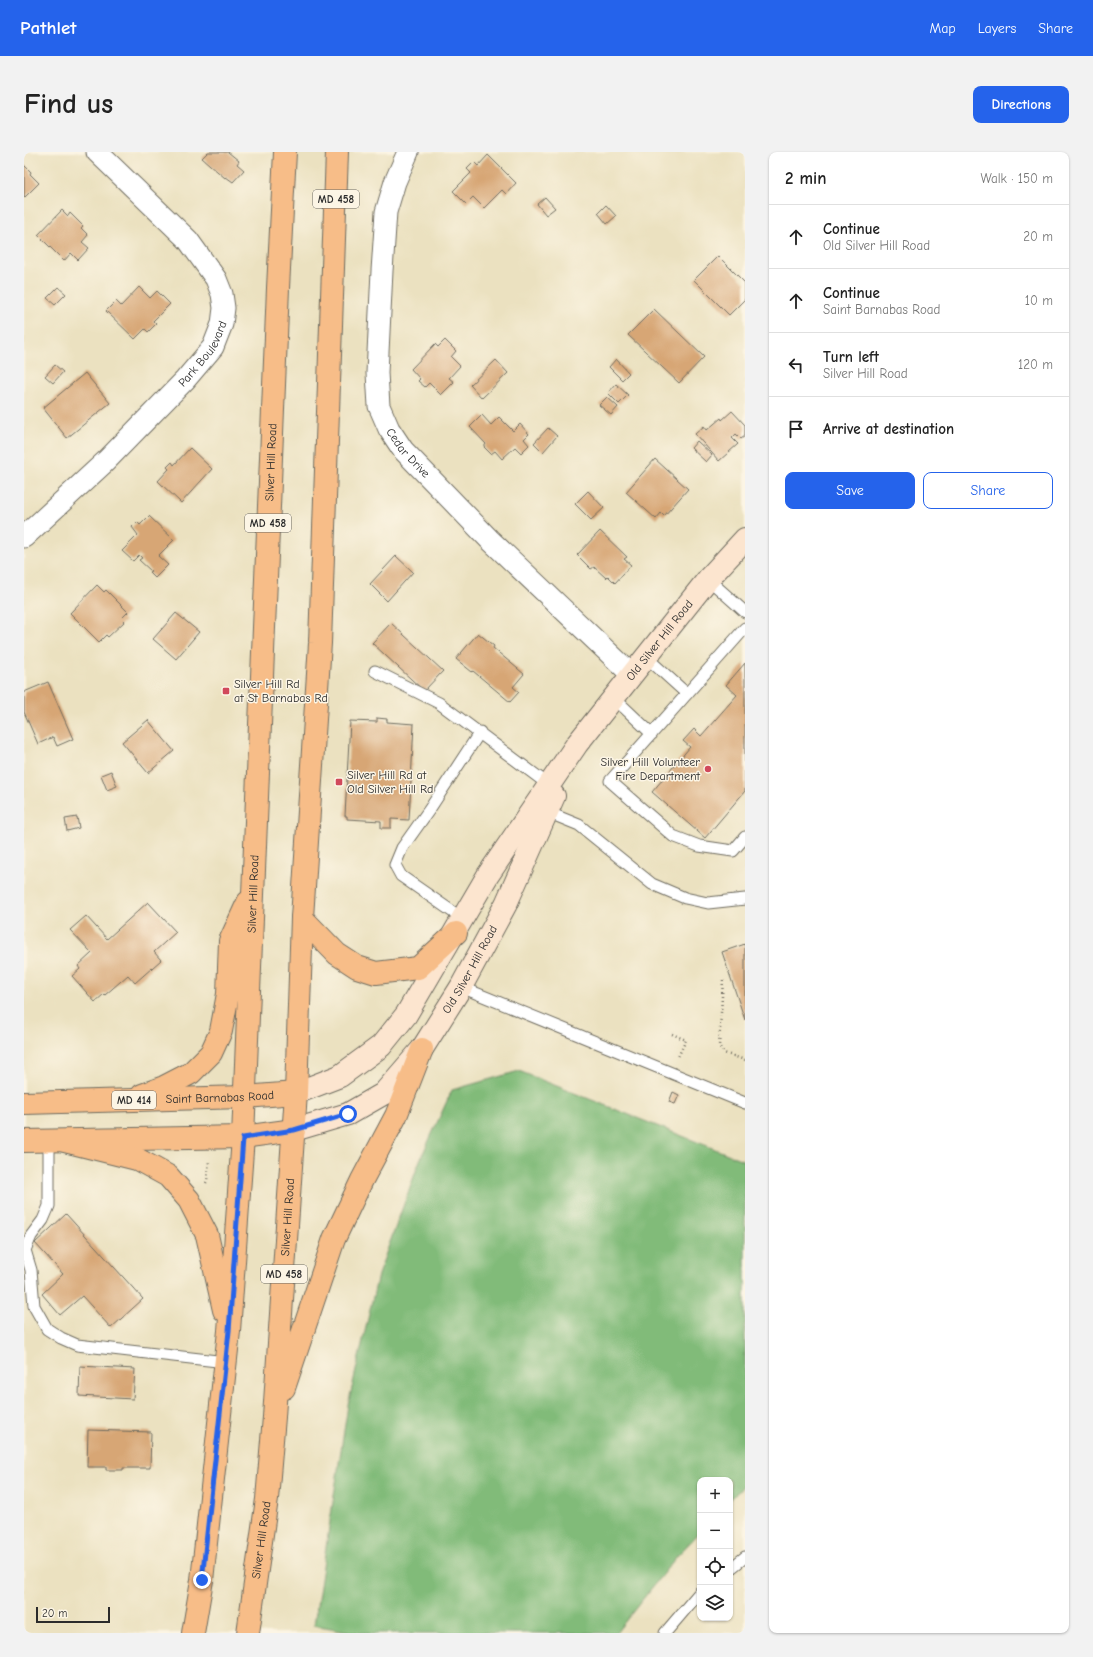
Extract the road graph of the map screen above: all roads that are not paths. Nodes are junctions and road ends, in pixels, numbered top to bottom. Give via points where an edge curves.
1 (96, 152) edge
2 (285, 152) edge
3 (337, 152) edge
4 (408, 152) edge
5 (24, 537) edge
6 (745, 539) edge
7 (708, 579) junction
8 (745, 612) edge
9 (745, 628) edge
10 (645, 656) junction
11 (375, 671) dead end
12 (631, 674) junction
13 (687, 694) junction
14 (613, 697) junction
15 (480, 732) junction
16 (652, 734) junction
17 (577, 744) junction
18 (549, 785) junction
19 (547, 812) junction
20 (745, 837) edge
21 (252, 894) junction
22 (745, 898) edge
23 (302, 918) junction
24 (460, 926) junction
25 (461, 987) junction
26 (422, 1050) junction
27 (296, 1093) junction
28 (244, 1097) junction
29 (126, 1100) junction
30 (24, 1103) edge
31 (745, 1103) edge
32 (294, 1130) junction
33 (243, 1138) junction
34 (57, 1141) junction
35 (24, 1142) edge
36 (229, 1331) junction
37 (226, 1362) junction
38 (274, 1417) junction
39 (745, 1557) edge
40 (733, 1567) edge
41 (697, 1596) edge
42 (193, 1633) edge
43 (248, 1633) edge
44 (665, 1633) edge

1 - 5 street, Park Boulevard via 188,240 216,279 224,308 222,324 213,348 185,380 106,460
2 - 21 main road, Silver Hill Road / MD 458
3 - 23 main road, Silver Hill Road / MD 458 via 320,643
4 - 12 street, Cedar Drive via 386,212 377,373 379,406 389,429 403,450 489,539
6 - 7 street, Old Silver Hill Road / MD 414
7 - 8 lane
7 - 10 street, Old Silver Hill Road / MD 414
9 - 13 lane
10 - 12 street, Old Silver Hill Road / MD 414
10 - 13 lane
11 - 15 lane via 439,703
12 - 14 street, Old Silver Hill Road / MD 414
13 - 16 lane
14 - 16 lane
14 - 17 street, Old Silver Hill Road / MD 414
15 - 18 lane
15 - 24 lane via 402,848 395,865 400,876
16 - 20 lane via 610,781 673,836 699,846 733,851
17 - 18 street, Old Silver Hill Road / MD 414
17 - 19 street, Old Silver Hill Road / MD 414
18 - 24 street, Old Silver Hill Road / MD 414 via 488,875
19 - 22 lane via 579,825 652,884 685,898 708,903
19 - 25 street, Old Silver Hill Road / MD 414 via 506,904
21 - 28 main road, Silver Hill Road / MD 458
21 - 29 main road via 230,941 228,994 221,1031 211,1052 191,1073 164,1087
23 - 24 main road via 337,954 357,967 376,973 418,968
23 - 27 main road, Silver Hill Road / MD 458
24 - 27 street, Old Silver Hill Road / MD 414 via 406,1015 381,1046 340,1076
25 - 26 street, Old Silver Hill Road / MD 414
25 - 31 lane
26 - 32 street, Old Silver Hill Road / MD 414 via 383,1094 348,1114
26 - 38 main road via 396,1116 334,1239
27 - 28 main road, Saint Barnabas Road / MD 414
27 - 32 main road, Silver Hill Road / MD 458
28 - 29 main road, Saint Barnabas Road / MD 414
28 - 33 main road, Silver Hill Road / MD 458
29 - 30 main road, Saint Barnabas Road / MD 414
32 - 33 main road, MD 414
32 - 38 main road, Silver Hill Road / MD 458
33 - 34 main road, MD 414
33 - 36 main road, Silver Hill Road / MD 458
34 - 35 main road, MD 414
34 - 36 main road via 137,1159 168,1176 189,1200 207,1235
34 - 37 lane via 49,1206 44,1220 24,1250 31,1270 34,1306 46,1329 77,1345
36 - 37 main road, Silver Hill Road / MD 458
37 - 42 main road, Silver Hill Road / MD 458 via 202,1580
38 - 43 main road, Silver Hill Road / MD 458 via 267,1499
39 - 40 lane
41 - 44 lane

